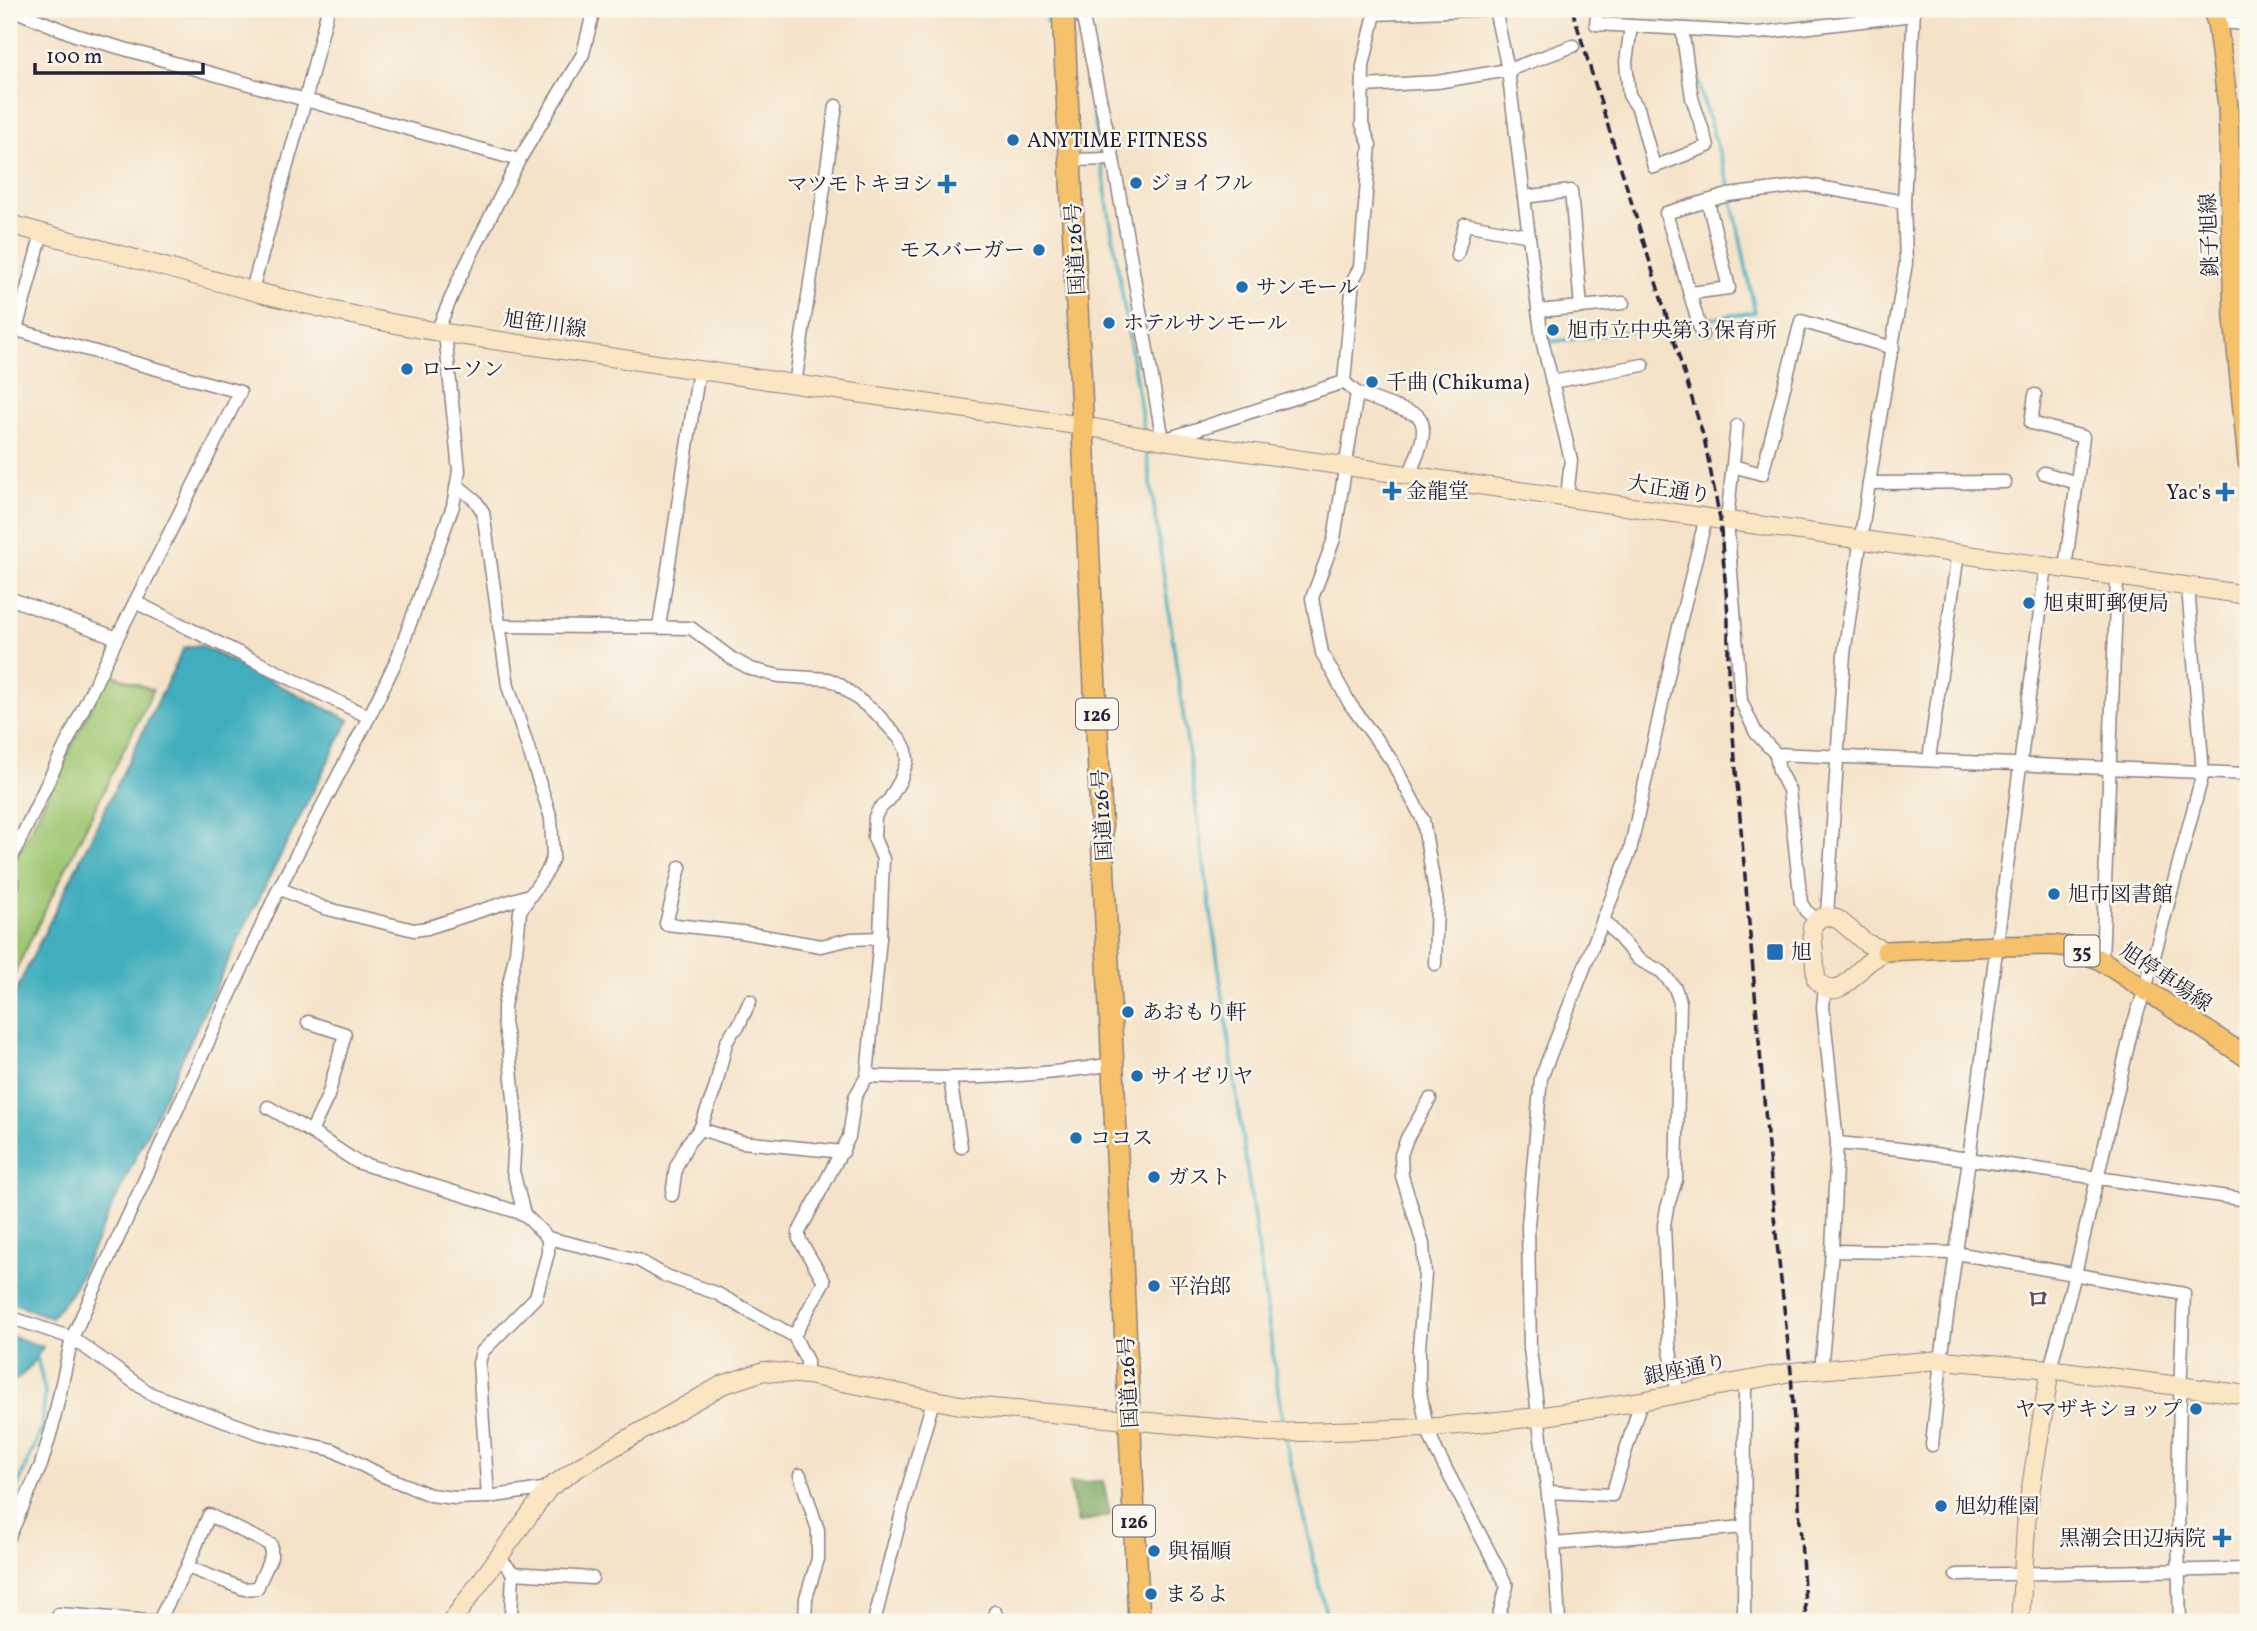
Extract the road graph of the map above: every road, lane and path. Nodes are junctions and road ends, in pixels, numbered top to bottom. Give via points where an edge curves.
1 (11, 9) edge
2 (328, 9) edge
3 (594, 9) edge
4 (1063, 9) edge
5 (1081, 9) edge
6 (1495, 9) edge
7 (1598, 9) edge
8 (1376, 12) edge
9 (1913, 12) edge
10 (2214, 16) edge
11 (2248, 24) edge
12 (1631, 26) junction
13 (1682, 29) junction
14 (1573, 46) dead end
15 (1508, 70) junction
16 (1363, 86) junction
17 (305, 101) junction
18 (836, 106) dead end
19 (519, 160) junction
20 (1070, 160) junction
21 (1105, 160) junction
22 (1524, 197) junction
23 (1708, 202) junction
24 (1904, 202) junction
25 (9, 224) edge
26 (42, 233) junction
27 (1529, 236) junction
28 (1457, 255) dead end
29 (252, 290) junction
30 (1690, 293) junction
31 (1623, 303) dead end
32 (1581, 307) junction
33 (1538, 310) junction
34 (12, 329) edge
35 (441, 332) junction
36 (1702, 335) dead end
37 (1893, 348) junction
38 (1643, 365) dead end
39 (699, 370) junction
40 (1344, 382) junction
41 (1552, 382) junction
42 (795, 385) junction
43 (1357, 393) junction
44 (2035, 395) dead end
45 (1083, 426) junction
46 (1737, 426) dead end
47 (1163, 440) junction
48 (2248, 461) edge
49 (1346, 465) junction
50 (1733, 466) junction
51 (2044, 473) dead end
52 (1410, 474) junction
53 (1869, 482) junction
54 (2004, 482) dead end
55 (2077, 483) junction
56 (458, 486) junction
57 (1567, 497) junction
58 (1706, 517) junction
59 (1727, 520) junction
60 (1863, 540) junction
61 (1958, 553) junction
62 (2046, 566) junction
63 (2065, 569) junction
64 (2117, 578) junction
65 (2188, 587) junction
66 (2248, 595) edge
67 (9, 598) edge
68 (135, 602) junction
69 (499, 626) junction
70 (659, 627) junction
71 (117, 638) junction
72 (369, 717) junction
73 (1776, 754) junction
74 (1836, 757) junction
75 (1929, 759) junction
76 (2020, 764) junction
77 (2110, 768) junction
78 (2203, 773) junction
79 (2248, 774) edge
80 (9, 863) edge
81 (680, 867) dead end
82 (9, 881) edge
83 (279, 888) junction
84 (9, 894) edge
85 (529, 895) junction
86 (1822, 918) junction
87 (1604, 919) junction
88 (880, 938) junction
89 (1997, 946) junction
90 (1886, 951) junction
91 (2102, 961) junction
92 (1435, 964) dead end
93 (1825, 987) junction
94 (2145, 990) junction
95 (750, 1000) dead end
96 (308, 1021) dead end
97 (2248, 1058) edge
98 (1114, 1064) junction
99 (867, 1076) junction
100 (950, 1079) junction
101 (1430, 1099) dead end
102 (268, 1107) dead end
103 (700, 1129) junction
104 (311, 1132) junction
105 (1837, 1143) junction
106 (961, 1147) dead end
107 (843, 1152) junction
108 (1969, 1159) junction
109 (2098, 1179) junction
110 (672, 1195) dead end
111 (2248, 1200) edge
112 (524, 1214) junction
113 (548, 1238) junction
114 (1832, 1251) junction
115 (1956, 1253) junction
116 (2075, 1274) junction
117 (9, 1317) edge
118 (794, 1336) junction
119 (72, 1338) junction
120 (1941, 1360) junction
121 (2050, 1369) junction
122 (1821, 1371) junction
123 (807, 1375) junction
124 (1745, 1380) junction
125 (2180, 1386) junction
126 (1678, 1394) junction
127 (2248, 1395) edge
128 (933, 1401) junction
129 (1641, 1401) junction
130 (1538, 1417) junction
131 (1129, 1420) junction
132 (1427, 1428) junction
133 (1932, 1445) dead end
134 (800, 1475) dead end
135 (549, 1489) junction
136 (1548, 1492) junction
137 (488, 1497) junction
138 (1744, 1527) junction
139 (9, 1537) edge
140 (1554, 1544) junction
141 (498, 1556) junction
142 (187, 1567) junction
143 (2178, 1569) junction
144 (2248, 1569) edge
145 (513, 1573) junction
146 (2022, 1573) junction
147 (1956, 1575) dead end
148 (592, 1578) dead end
149 (59, 1614) dead end
150 (161, 1622) edge
151 (451, 1622) edge
152 (513, 1622) edge
153 (805, 1622) edge
154 (874, 1622) edge
155 (1139, 1622) edge
156 (1497, 1622) edge
157 (1559, 1622) edge
158 (1744, 1622) edge
159 (2020, 1622) edge
160 (2180, 1622) edge

1 - 17 street via 75,35
2 - 17 street
3 - 19 street via 583,54
4 - 20 highway, 国道126号 / 126
5 - 21 street
6 - 8 street
6 - 15 street
7 - 12 street via 1596,24
8 - 16 street
9 - 13 street via 1758,33
9 - 24 street
10 - 11 street
10 - 48 main road, 銚子旭線 via 2228,106 2234,318
12 - 13 street
12 - 13 street via 1626,62 1629,95 1638,108 1654,167 1708,146 1692,98
14 - 15 street
15 - 16 street via 1437,82
15 - 22 street
16 - 40 street via 1362,124 1370,145
17 - 19 street
17 - 29 street
18 - 42 street
19 - 35 street via 459,279
20 - 21 street
20 - 45 highway, 国道126号 / 126
21 - 47 street
22 - 27 street
22 - 32 street via 1572,191
23 - 24 street via 1728,195 1807,185
23 - 30 street via 1666,213
23 - 30 street via 1729,288
24 - 37 street via 1906,263
25 - 26 street, 旭笹川線
26 - 29 street, 旭笹川線
26 - 34 street
27 - 28 street via 1465,224
27 - 33 street
29 - 35 street, 旭笹川線
30 - 36 street
31 - 32 street
32 - 33 street
33 - 41 street
34 - 68 street via 240,392
35 - 39 street, 旭笹川線
35 - 56 street
37 - 50 street via 1801,321 1762,474
37 - 53 street
38 - 41 street
39 - 42 street, 旭笹川線
39 - 70 street
40 - 43 street
40 - 47 street
41 - 57 street via 1571,460
42 - 45 street, 旭笹川線
43 - 49 street
43 - 52 street via 1422,419 1424,428
44 - 55 street via 2031,423 2083,437
45 - 47 street, 大正通り
45 - 98 highway, 国道126号 / 126
46 - 50 street
47 - 49 street, 大正通り
49 - 52 street, 大正通り
49 - 92 street via 1334,539 1312,598 1322,653 1350,704 1392,761 1423,820 1437,903
50 - 59 street
51 - 55 street
52 - 57 street, 大正通り
53 - 54 street
53 - 60 street
55 - 63 street
56 - 69 street via 483,512
56 - 72 street via 413,620
57 - 58 street, 大正通り
58 - 59 street, 大正通り
58 - 87 street via 1630,851
59 - 60 street, 大正通り
59 - 73 street via 1741,701 1756,733
60 - 61 street, 大正通り
60 - 74 street via 1844,654
61 - 62 street, 大正通り
61 - 75 street
62 - 63 street, 大正通り
62 - 76 street
63 - 64 street, 大正通り
64 - 65 street, 大正通り
64 - 77 street
65 - 66 street, 大正通り
65 - 78 street
67 - 71 street
68 - 71 street
68 - 72 street
69 - 70 street
69 - 85 street via 508,685 551,818 553,857
70 - 88 street via 691,628 751,669 839,684 901,740 907,761 875,817 874,838 883,859
71 - 80 street
72 - 83 street
73 - 74 street
73 - 86 street via 1789,790 1801,902 1806,911
74 - 75 street
74 - 86 street
75 - 76 street
76 - 77 street
76 - 89 street
77 - 78 street
77 - 91 street
78 - 79 street
78 - 94 street
81 - 88 street via 666,924 821,946
82 - 84 street via 13,884
83 - 85 street via 324,908 414,930
83 - 119 street
85 - 112 street via 520,911 504,1006 516,1119 513,1171
86 - 90 street via 1839,920 1867,943
86 - 93 street via 1812,927 1812,939 1816,979
87 - 126 street via 1638,960 1662,972 1680,1002 1676,1180 1664,1225 1669,1345
87 - 130 street via 1541,1078 1528,1225 1530,1349
88 - 99 street
89 - 90 main road, 旭停車場線 / 35
89 - 91 main road, 旭停車場線 / 35 via 2070,947
89 - 108 street
90 - 93 street via 1863,966 1845,986
91 - 94 main road, 旭停車場線 / 35
93 - 105 street via 1823,1007
94 - 97 main road, 旭停車場線 / 35
94 - 109 street
95 - 103 street via 726,1043
96 - 104 street via 345,1034 328,1096
98 - 100 street
98 - 131 highway, 国道126号 / 126
99 - 100 street
99 - 107 street via 855,1097
100 - 106 street
101 - 132 street via 1401,1155 1402,1176 1423,1244 1419,1385
102 - 104 street
103 - 107 street via 742,1142
103 - 110 street via 680,1155
104 - 112 street via 357,1162
105 - 108 street
105 - 114 street
107 - 118 street via 799,1232 799,1240 824,1281
108 - 109 street
108 - 115 street
109 - 111 street
109 - 116 street
112 - 113 street
113 - 118 street via 638,1260 666,1276 716,1293
113 - 137 street via 536,1297 482,1352 479,1363
114 - 115 street
114 - 122 street
115 - 116 street
115 - 120 street
116 - 121 street
116 - 125 street via 2184,1294
117 - 119 street
118 - 123 street via 807,1361
119 - 137 street via 151,1394 173,1403 262,1434 333,1450 430,1495
119 - 139 street via 41,1465
120 - 121 street, 銀座通り
120 - 122 street, 銀座通り
120 - 133 street
121 - 125 street, 銀座通り
121 - 146 street
122 - 124 street, 銀座通り
123 - 128 street, 銀座通り
123 - 135 street, 銀座通り via 764,1371 732,1381 579,1467
124 - 126 street, 銀座通り
124 - 138 street
125 - 127 street, 銀座通り
125 - 143 street
126 - 129 street, 銀座通り
128 - 131 street, 銀座通り
128 - 154 street
129 - 130 street, 銀座通り
129 - 136 street via 1612,1495
130 - 132 street, 銀座通り
130 - 136 street
131 - 132 street, 銀座通り via 1285,1433
131 - 155 highway, 国道126号 / 126
132 - 156 street via 1507,1586
134 - 153 street via 818,1530 818,1559 806,1598
135 - 137 street
135 - 141 street, 銀座通り
136 - 140 street
138 - 140 street
138 - 158 street
140 - 157 street
141 - 145 street
141 - 151 street, 銀座通り
142 - 142 street via 244,1589 257,1588 271,1557 271,1545 209,1516
142 - 150 street
143 - 144 street
143 - 146 street
143 - 160 street
145 - 148 street
145 - 152 street
146 - 147 street
146 - 159 street
149 - 150 street

